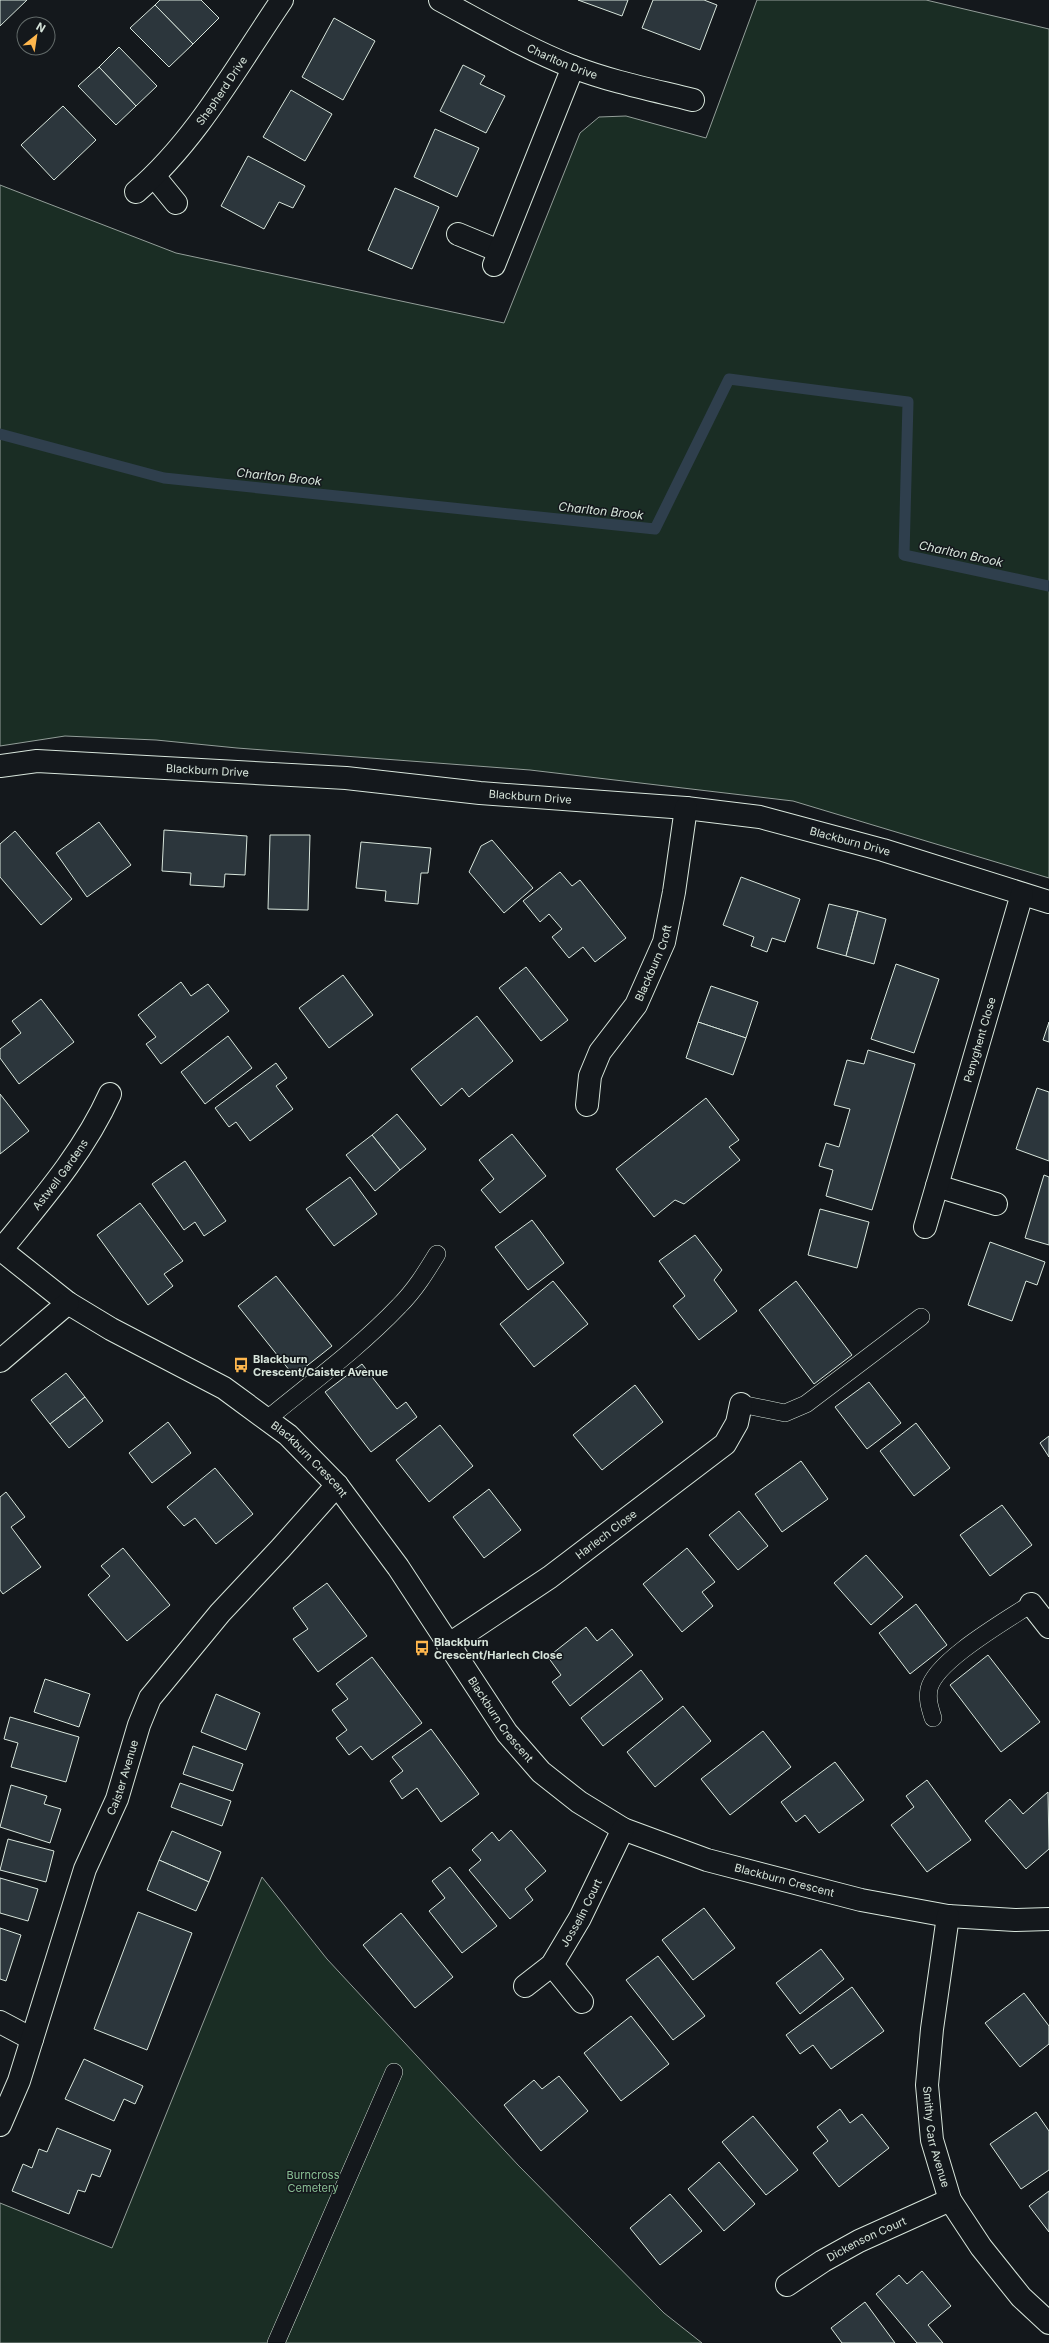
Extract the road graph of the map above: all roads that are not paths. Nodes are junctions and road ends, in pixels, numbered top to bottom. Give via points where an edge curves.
1 (282, 0) edge
2 (440, 0) edge
3 (573, 67) junction
4 (693, 100) dead end
5 (154, 176) junction
6 (136, 192) dead end
7 (176, 203) dead end
8 (458, 234) dead end
9 (0, 766) edge
10 (686, 808) junction
11 (1022, 894) junction
12 (1049, 902) edge
13 (110, 1094) dead end
14 (587, 1105) dead end
15 (937, 1186) junction
16 (996, 1204) dead end
17 (925, 1227) dead end
18 (1, 1249) edge
19 (437, 1254) dead end
20 (68, 1302) junction
21 (921, 1317) dead end
22 (0, 1361) edge
23 (741, 1404) joint
24 (266, 1420) junction
25 (337, 1485) junction
26 (1031, 1604) joint
27 (1049, 1627) edge
28 (448, 1645) junction
29 (933, 1718) dead end
30 (623, 1829) junction
31 (948, 1916) junction
32 (1049, 1919) edge
33 (552, 1965) junction
34 (525, 1986) dead end
35 (582, 2002) dead end
36 (0, 2022) edge
37 (32, 2039) junction
38 (394, 2072) dead end
39 (0, 2125) edge
40 (950, 2200) junction
41 (787, 2285) dead end
42 (1049, 2323) edge
43 (276, 2343) edge

1 - 5 street, Shepherd Drive via 221,91
2 - 3 street, Charlton Drive
3 - 4 street, Charlton Drive via 615,81
3 - 8 street via 497,258
5 - 6 street, Shepherd Drive
5 - 7 street
9 - 10 street, Blackburn Drive via 37,761 346,778 480,793
10 - 11 street, Blackburn Drive via 760,817 883,850
10 - 14 street, Blackburn Croft via 664,942 636,1005 600,1052 590,1076
11 - 12 street, Blackburn Drive
11 - 15 street, Penyghent Close
13 - 18 street, Astwell Gardens via 83,1144
15 - 16 street
15 - 17 street, Penyghent Close
18 - 20 street, Blackburn Crescent
19 - 24 lane via 400,1306 346,1355
20 - 22 street
20 - 24 street, Blackburn Crescent via 111,1329 224,1388
21 - 23 lane via 806,1404 785,1413
23 - 28 street, Harlech Close via 737,1423 725,1444 550,1577
24 - 25 street, Blackburn Crescent via 288,1435
25 - 28 street, Blackburn Crescent via 398,1566
25 - 37 street, Caister Avenue via 220,1613 150,1698 139,1725 117,1799 85,1869
26 - 27 street
26 - 29 lane via 958,1654 936,1673 929,1687 928,1702
28 - 30 street, Blackburn Crescent via 507,1733 541,1772 579,1802
30 - 31 street, Blackburn Crescent via 707,1860 862,1900
30 - 33 street, Josselin Court via 580,1918
31 - 32 street, Blackburn Crescent
31 - 40 street, Smithy Carr Avenue via 927,2085 932,2140
33 - 34 street, Josselin Court
33 - 35 street
36 - 37 street
37 - 39 street, Caister Avenue via 19,2081
38 - 43 lane
40 - 41 street, Dickenson Court via 859,2241
40 - 42 street, Smithy Carr Avenue via 981,2247 1021,2297

